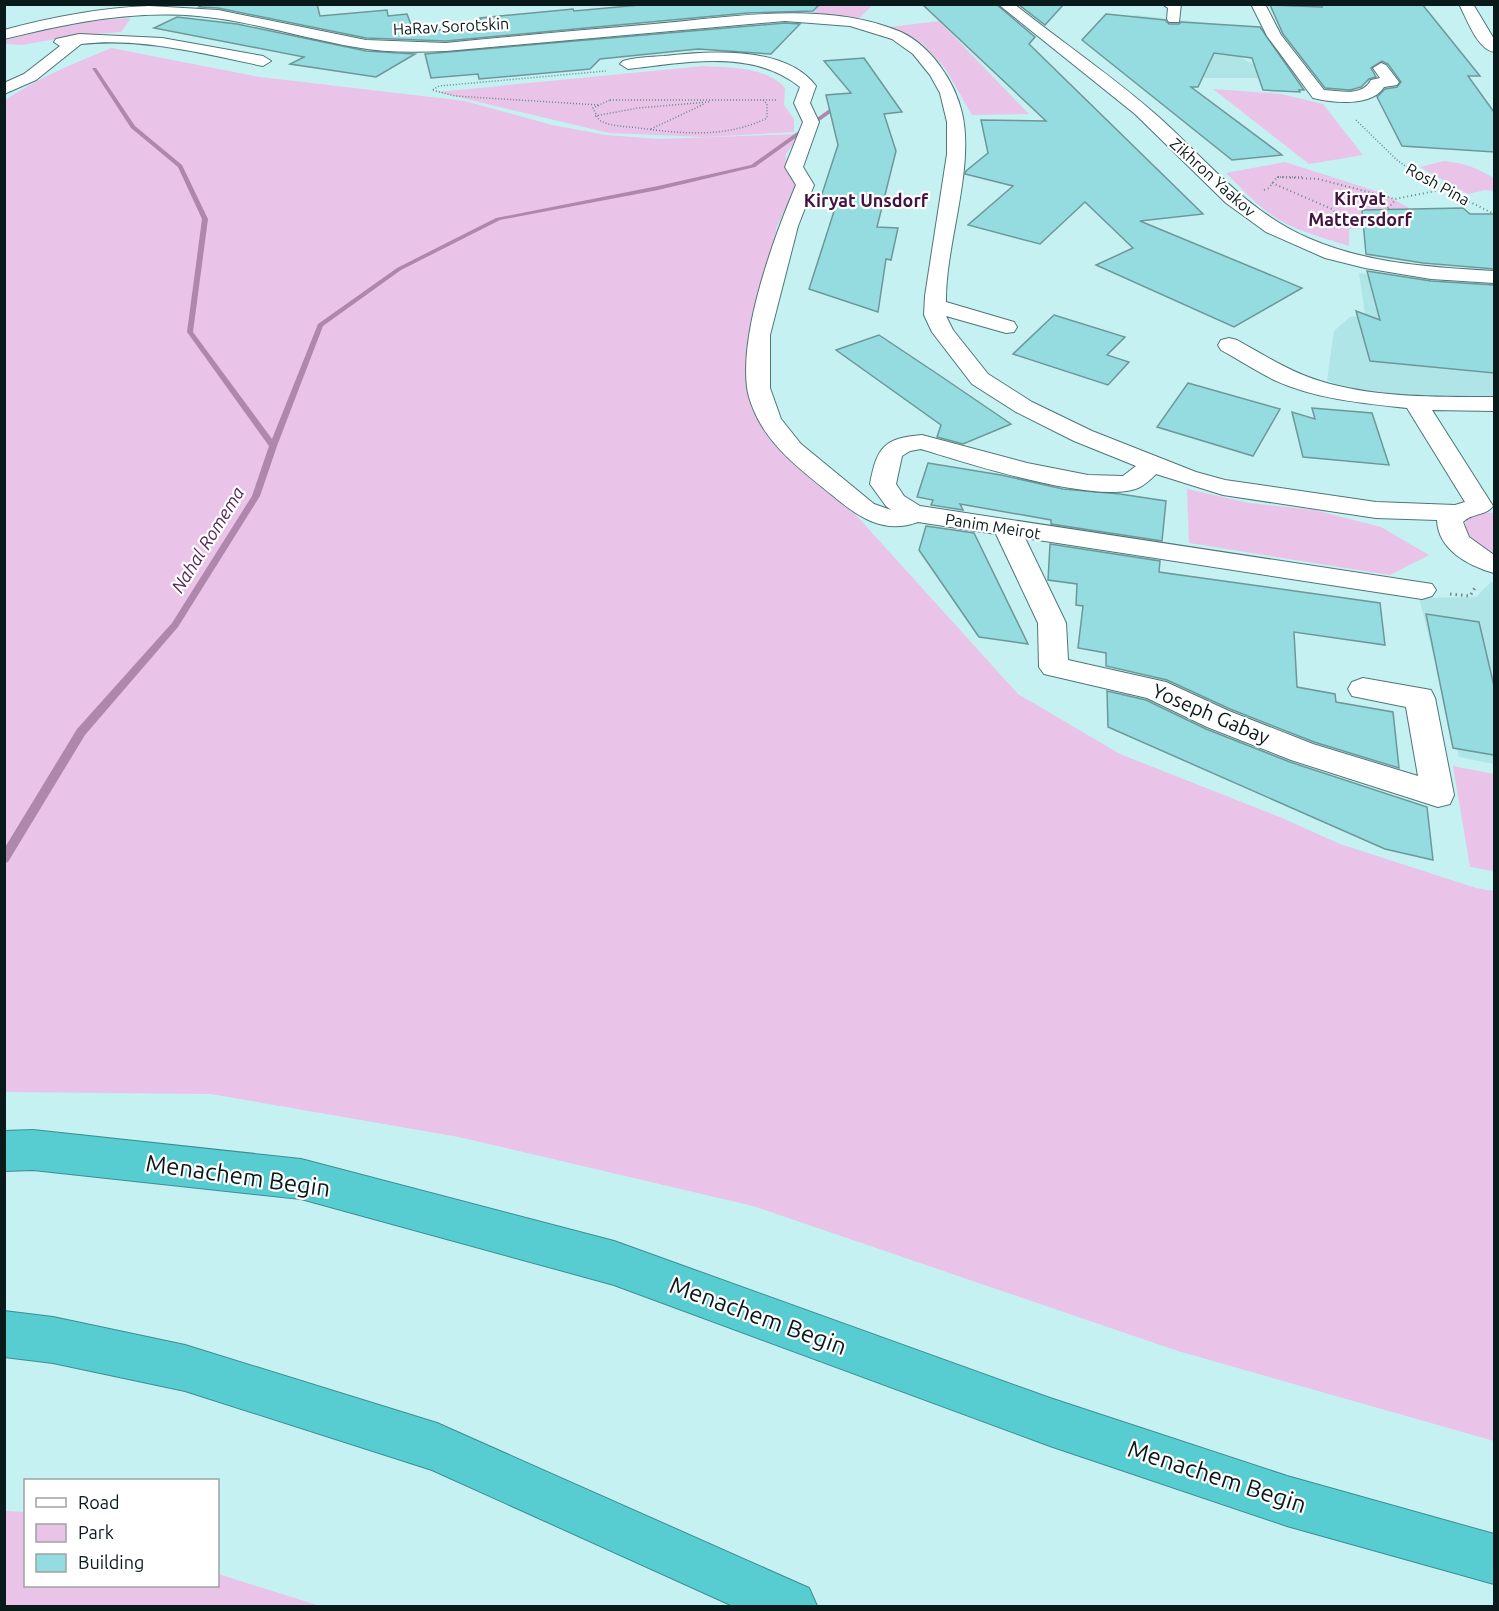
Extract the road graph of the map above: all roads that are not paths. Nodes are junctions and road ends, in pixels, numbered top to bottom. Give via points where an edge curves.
1 (1005, 4) edge
2 (1258, 4) edge
3 (1459, 7) edge
4 (770, 27) dead end
5 (831, 27) junction
6 (4, 35) edge
7 (79, 38) junction
8 (900, 38) junction
9 (47, 44) dead end
10 (875, 44) dead end
11 (1494, 48) edge
12 (263, 60) dead end
13 (628, 64) road end
14 (1382, 68) dead end
15 (4, 89) edge
16 (1494, 277) edge
17 (935, 306) junction
18 (1006, 327) dead end
19 (1229, 345) dead end
20 (1413, 402) junction
21 (1494, 404) edge
22 (1154, 464) junction
23 (1477, 508) edge
24 (1376, 510) junction
25 (913, 513) junction
26 (1007, 528) junction
27 (1458, 543) junction
28 (1492, 563) edge
29 (1422, 590) road end
30 (1363, 688) dead end
31 (4, 1151) edge
32 (4, 1334) edge
33 (53, 1340) junction
34 (4, 1342) edge
35 (1494, 1559) edge
36 (791, 1606) edge

1 - 16 street, Zikhron Yaakov via 1142,112 1250,213 1294,239 1346,258 1426,272
2 - 14 street via 1274,36 1319,95 1360,97 1376,88 1377,83 1391,82
3 - 11 street
4 - 5 street
5 - 6 street, HaRav Sorotskin via 777,18 400,48 356,43 216,14 154,10 58,20
5 - 8 street via 868,26
7 - 9 street
7 - 12 street via 136,38
7 - 15 street via 30,77
8 - 10 street
8 - 17 street via 922,54 947,90 958,134
13 - 25 street via 723,57 760,61 782,67 808,86 802,103 811,122 794,167 805,185 788,226 759,335 758,388 770,420 792,449 865,510 886,518
17 - 18 street
17 - 22 street via 943,332 980,379 1073,431
19 - 20 street via 1281,375 1311,386 1347,395
20 - 21 street
20 - 23 street
22 - 24 street via 1223,486
22 - 25 street via 1129,483 1111,485 1068,479 922,442 900,443 890,452 883,484 896,501
23 - 24 street
23 - 27 street via 1450,521
24 - 27 street
25 - 26 street, Panim Meirot
26 - 29 street, Panim Meirot
26 - 30 street, Yoseph Gabay via 1052,622 1054,667 1155,688 1218,719 1302,752 1438,795 1420,698
27 - 28 street
31 - 35 highway, Menachem Begin via 33,1150 301,1179 614,1263 1050,1422 1287,1501
32 - 33 highway
33 - 34 highway
33 - 36 highway via 185,1368 437,1447

